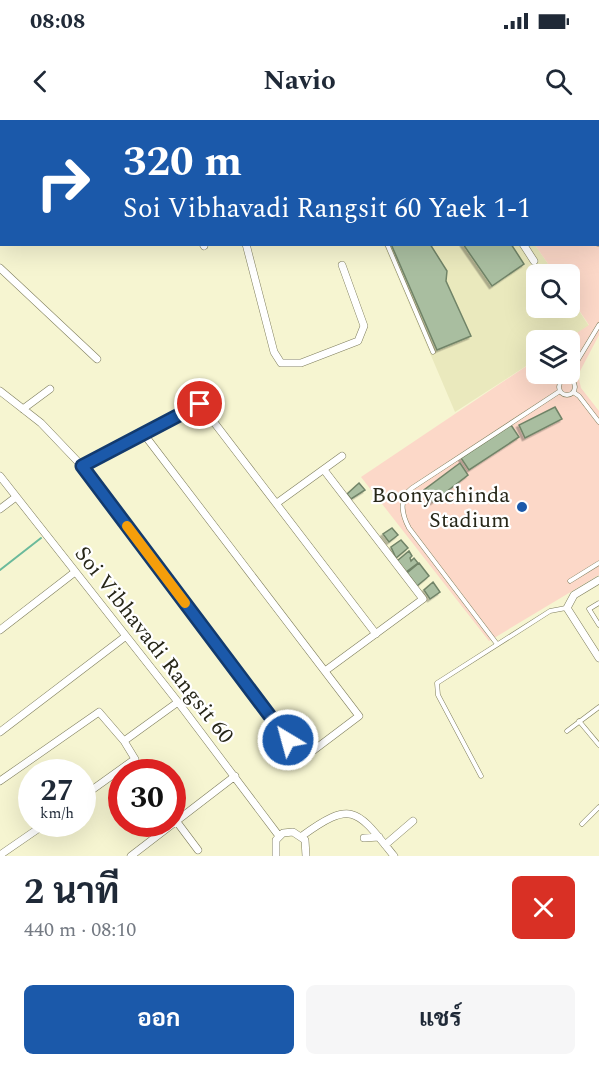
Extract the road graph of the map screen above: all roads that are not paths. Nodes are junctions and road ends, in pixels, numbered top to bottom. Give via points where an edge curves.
1 (247, 246) edge
2 (388, 246) edge
3 (524, 246) edge
4 (534, 261) dead end
5 (342, 265) dead end
6 (0, 268) edge
7 (599, 325) edge
8 (433, 352) dead end
9 (580, 356) edge
10 (97, 359) dead end
11 (561, 384) edge
12 (574, 384) edge
13 (50, 389) dead end
14 (0, 391) edge
15 (560, 391) junction
16 (573, 392) junction
17 (23, 409) junction
18 (599, 422) edge
19 (143, 433) junction
20 (342, 456) dead end
21 (82, 466) junction
22 (324, 470) junction
23 (0, 476) edge
24 (16, 497) junction
25 (277, 502) junction
26 (0, 509) edge
27 (599, 563) edge
28 (75, 572) junction
29 (599, 580) edge
30 (570, 581) dead end
31 (599, 603) edge
32 (567, 608) junction
33 (599, 625) edge
34 (0, 630) edge
35 (376, 634) junction
36 (126, 636) junction
37 (497, 644) junction
38 (599, 658) edge
39 (325, 671) junction
40 (178, 702) junction
41 (599, 707) edge
42 (579, 721) junction
43 (567, 731) dead end
44 (0, 732) edge
45 (124, 741) junction
46 (599, 745) edge
47 (236, 776) junction
48 (481, 776) dead end
49 (0, 781) edge
50 (96, 787) edge
51 (599, 807) edge
52 (186, 815) edge
53 (414, 821) dead end
54 (582, 824) dead end
55 (186, 834) edge
56 (279, 836) junction
57 (302, 836) junction
58 (26, 837) edge
59 (157, 837) edge
60 (379, 837) junction
61 (364, 838) dead end
62 (385, 845) junction
63 (198, 850) dead end
64 (0, 855) edge
65 (131, 856) edge
66 (276, 856) edge
67 (306, 856) edge
68 (394, 856) edge

1 - 5 street via 274,352 281,363 290,365 358,341 362,335 364,326
2 - 8 lane
3 - 4 street
6 - 10 street
7 - 9 lane
11 - 15 lane
12 - 16 lane
13 - 17 street
14 - 17 street
15 - 16 lane via 566,395
15 - 37 lane via 412,488 404,498 402,509 409,528
16 - 18 lane
17 - 21 street
19 - 21 street
19 - 25 street via 200,404
19 - 39 street
20 - 22 street
21 - 39 street via 302,759 358,716
22 - 25 street
22 - 35 street via 423,599
23 - 24 street, Soi Vibhavadi Rangsit 60
24 - 26 street
24 - 28 street, Soi Vibhavadi Rangsit 60
25 - 35 street
27 - 30 lane
28 - 34 street
28 - 36 street, Soi Vibhavadi Rangsit 60
29 - 32 street via 574,595
31 - 33 lane via 589,609
32 - 37 lane via 550,611
32 - 38 street
35 - 39 street
36 - 40 street, Soi Vibhavadi Rangsit 60
36 - 44 street
37 - 48 lane via 441,679 436,688
40 - 45 street
40 - 47 street, Soi Vibhavadi Rangsit 60
41 - 42 lane
42 - 43 lane
42 - 46 lane
45 - 49 street via 102,713 96,712
45 - 50 street via 135,759
47 - 52 street
47 - 56 street, Soi Vibhavadi Rangsit 60
51 - 54 lane
53 - 62 street
55 - 63 street
56 - 57 street via 288,832
56 - 66 street via 274,846
57 - 60 street via 324,819 348,812
57 - 67 street via 308,845
58 - 64 street
59 - 65 street
60 - 61 street
60 - 62 street
62 - 68 street

